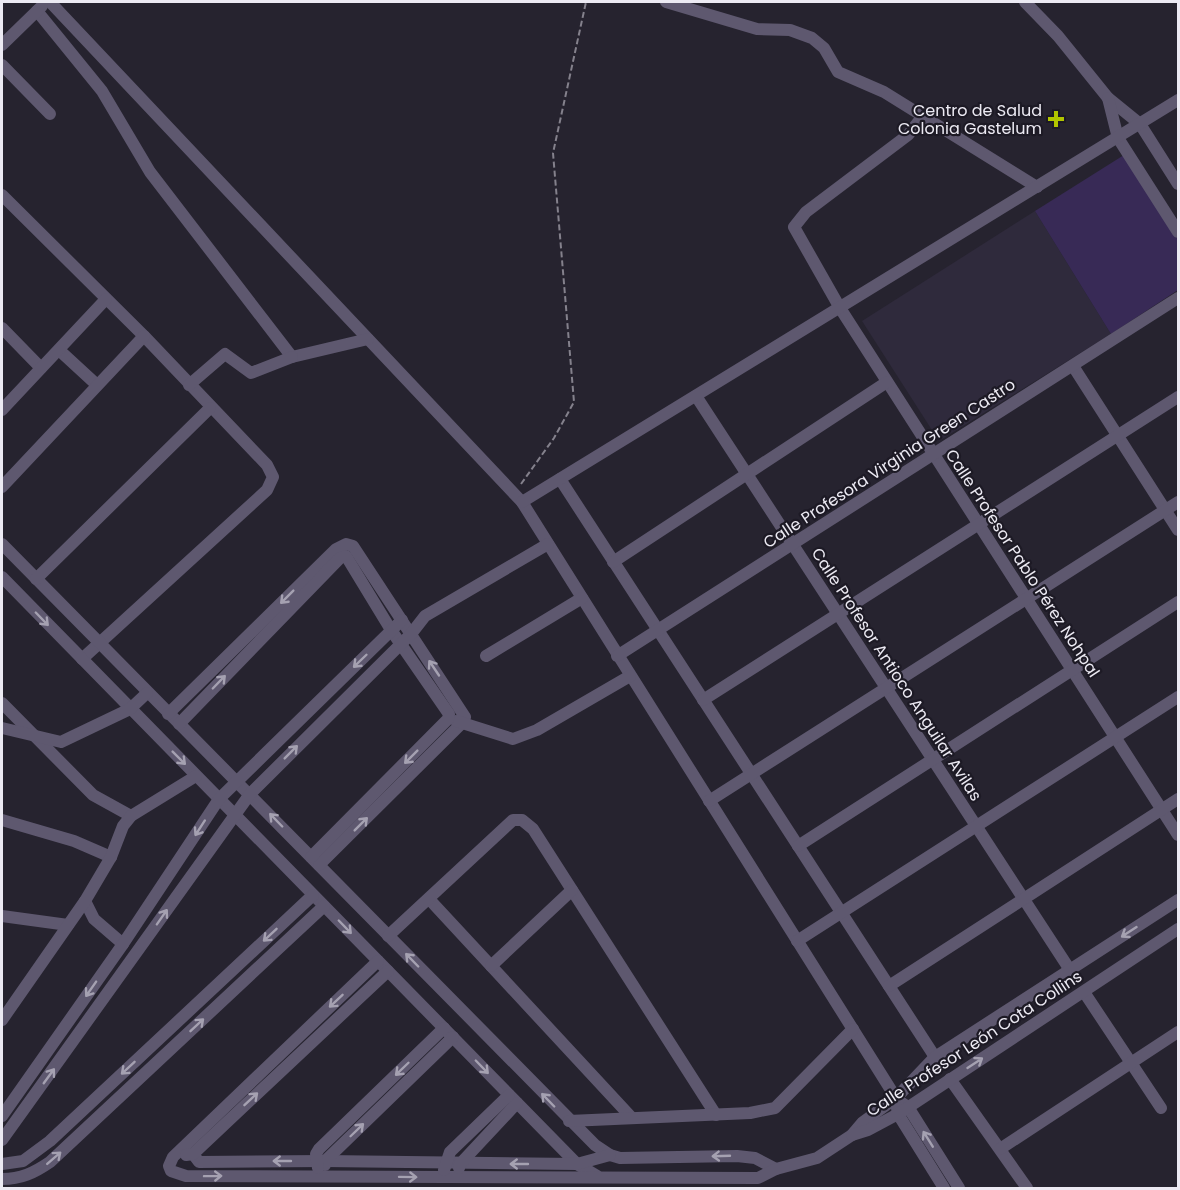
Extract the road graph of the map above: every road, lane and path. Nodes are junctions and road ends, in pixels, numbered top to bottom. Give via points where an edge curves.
1 (48, 2) edge
2 (586, 2) edge
3 (666, 2) edge
4 (1025, 2) edge
5 (36, 11) junction
6 (2, 45) edge
7 (2, 65) edge
8 (1108, 98) junction
9 (1179, 100) edge
10 (50, 114) dead end
11 (923, 116) junction
12 (1140, 124) junction
13 (1118, 138) junction
14 (1179, 184) edge
15 (1037, 187) junction
16 (2, 195) edge
17 (1179, 232) edge
18 (106, 298) junction
19 (1179, 298) edge
20 (840, 308) junction
21 (2, 328) edge
22 (144, 336) junction
23 (368, 339) junction
24 (59, 350) junction
25 (292, 357) junction
26 (1073, 366) junction
27 (41, 368) junction
28 (887, 382) junction
29 (97, 385) junction
30 (189, 385) junction
31 (696, 396) junction
32 (1179, 397) edge
33 (210, 408) junction
34 (2, 410) edge
35 (1118, 436) junction
36 (934, 454) junction
37 (747, 474) junction
38 (560, 479) junction
39 (2, 487) edge
40 (518, 498) junction
41 (1179, 502) edge
42 (1166, 510) junction
43 (979, 525) junction
44 (1179, 530) edge
45 (2, 544) edge
46 (548, 544) junction
47 (793, 544) junction
48 (614, 562) junction
49 (2, 577) edge
50 (36, 579) junction
51 (582, 598) junction
52 (1026, 599) junction
53 (1179, 602) edge
54 (838, 614) junction
55 (402, 620) junction
56 (391, 630) junction
57 (658, 630) junction
58 (411, 634) junction
59 (400, 642) junction
60 (99, 644) junction
61 (486, 656) dead end
62 (617, 656) junction
63 (82, 659) junction
64 (1072, 670) junction
65 (630, 676) junction
66 (886, 688) junction
67 (147, 693) junction
68 (1179, 697) edge
69 (703, 700) junction
70 (2, 703) edge
71 (130, 709) junction
72 (168, 714) junction
73 (448, 719) junction
74 (464, 722) junction
75 (179, 724) junction
76 (2, 728) edge
77 (34, 736) junction
78 (1116, 737) junction
79 (933, 759) junction
80 (751, 774) junction
81 (196, 776) junction
82 (236, 782) junction
83 (250, 794) junction
84 (219, 799) junction
85 (1179, 799) edge
86 (709, 801) junction
87 (1162, 810) junction
88 (234, 814) junction
89 (131, 816) junction
90 (2, 820) edge
91 (976, 826) junction
92 (1179, 835) edge
93 (798, 846) junction
94 (111, 857) junction
95 (315, 861) junction
96 (572, 890) junction
97 (313, 895) junction
98 (429, 899) junction
99 (1023, 899) junction
100 (1179, 900) edge
101 (86, 901) junction
102 (324, 906) junction
103 (842, 913) junction
104 (2, 916) edge
105 (68, 925) junction
106 (1179, 929) edge
107 (388, 936) junction
108 (797, 941) junction
109 (123, 944) junction
110 (378, 961) junction
111 (491, 966) junction
112 (1070, 970) junction
113 (388, 971) junction
114 (889, 986) junction
115 (1084, 992) junction
116 (2, 1020) edge
117 (853, 1029) junction
118 (1179, 1032) edge
119 (448, 1033) junction
120 (935, 1057) junction
121 (1130, 1064) junction
122 (950, 1079) junction
123 (896, 1098) junction
124 (513, 1099) junction
125 (1161, 1108) dead end
126 (903, 1111) junction
127 (716, 1115) junction
128 (2, 1116) edge
129 (632, 1118) junction
130 (569, 1121) junction
131 (852, 1135) junction
132 (2, 1140) edge
133 (1000, 1149) junction
134 (193, 1154) junction
135 (610, 1155) junction
136 (173, 1157) junction
137 (320, 1161) junction
138 (445, 1163) junction
139 (2, 1164) edge
140 (460, 1164) junction
141 (578, 1164) junction
142 (776, 1169) junction
143 (323, 1175) junction
144 (599, 1177) junction
145 (443, 1178) junction
146 (458, 1178) junction
147 (2, 1179) edge
148 (944, 1188) edge
149 (960, 1188) edge
150 (1027, 1188) edge

1 - 5 street
1 - 23 street
2 - 40 path via 553,153 574,402
3 - 11 street via 757,29 790,30 812,38 824,48 838,72 869,84
4 - 8 street
5 - 6 street
5 - 25 street via 102,91 150,172
7 - 10 street
8 - 12 street
8 - 13 street
9 - 12 street
11 - 15 street
11 - 20 street, Calle Profesor Pablo Pérez Nohpal via 908,135 806,212 794,227
12 - 13 street
12 - 14 street
13 - 15 street
13 - 17 street
15 - 20 street
16 - 18 street
18 - 22 street
18 - 24 street
19 - 26 street, Calle Profesora Virginia Green Castro
20 - 28 street, Calle Profesor Pablo Pérez Nohpal
20 - 31 street
21 - 27 street
22 - 29 street
22 - 30 street
23 - 25 street
23 - 40 street
24 - 27 street
24 - 29 street
25 - 30 street via 251,373 225,354
26 - 35 street
26 - 36 street, Calle Profesora Virginia Green Castro
27 - 34 street
28 - 36 street, Calle Profesor Pablo Pérez Nohpal
28 - 37 street
29 - 39 street
30 - 33 street
31 - 37 street, Calle Profesor Antioco Anguilar Avilas
31 - 38 street
32 - 35 street
33 - 50 street
33 - 60 street via 267,465 273,477 267,490
35 - 42 street
35 - 43 street
36 - 43 street, Calle Profesor Pablo Pérez Nohpal
36 - 47 street, Calle Profesora Virginia Green Castro
37 - 47 street, Calle Profesor Antioco Anguilar Avilas
37 - 48 street
38 - 40 street
38 - 48 street
40 - 46 street
41 - 42 street
42 - 44 street
42 - 52 street
43 - 52 street, Calle Profesor Pablo Pérez Nohpal
43 - 54 street
45 - 50 street
46 - 51 street
46 - 58 street via 425,616
47 - 54 street, Calle Profesor Antioco Anguilar Avilas
47 - 57 street, Calle Profesora Virginia Green Castro
48 - 57 street
49 -> 63 street
50 - 60 street
51 - 61 street
51 - 62 street
52 - 64 street, Calle Profesor Pablo Pérez Nohpal
52 - 66 street
53 - 64 street
54 - 66 street, Calle Profesor Antioco Anguilar Avilas
54 - 69 street
55 - 56 street
55 - 58 street
55 -> 72 street via 360,554 346,544 336,549
56 - 59 street
75 -> 56 street via 340,558 346,556 352,562
56 -> 82 street
57 - 62 street, Calle Profesora Virginia Green Castro
57 - 69 street
58 - 59 street
74 -> 58 street via 464,712
59 - 73 street via 446,707
83 -> 59 street
60 - 63 street
60 - 67 street
62 - 65 street
63 - 71 street
64 - 78 street, Calle Profesor Pablo Pérez Nohpal
64 - 79 street
65 - 74 street via 537,730 513,739
65 - 86 street
66 - 79 street, Calle Profesor Antioco Anguilar Avilas
66 - 80 street
67 - 71 street
67 - 72 street
68 - 78 street
69 - 80 street
70 - 77 street
71 - 77 street via 61,742
71 -> 81 street
72 - 75 street
73 - 74 street
73 -> 95 street
95 -> 74 street
75 - 82 street
76 - 77 street
77 - 89 street via 93,795
78 - 87 street, Calle Profesor Pablo Pérez Nohpal
78 - 91 street
79 - 91 street, Calle Profesor Antioco Anguilar Avilas
79 - 93 street
80 - 86 street
80 - 93 street
81 - 84 street
81 - 89 street
82 - 83 street
82 - 84 street
83 - 88 street
95 -> 83 street
84 - 88 street
84 -> 109 street
85 - 87 street
86 - 108 street
87 - 92 street, Calle Profesor Pablo Pérez Nohpal
87 - 99 street
88 - 97 street
132 -> 88 street
89 - 94 street
90 - 94 street via 74,841
91 - 99 street, Calle Profesor Antioco Anguilar Avilas
91 - 103 street
93 - 103 street
94 - 101 street
95 - 107 street
96 - 98 street via 533,829 522,820 513,820
96 - 111 street
96 - 127 street
97 - 102 street
97 -> 139 street via 50,1142 23,1161
98 - 107 street
98 - 111 street
99 - 112 street, Calle Profesor Antioco Anguilar Avilas
99 - 114 street
100 -> 112 street, Calle Profesor León Cota Collins
101 - 105 street
101 - 109 street via 94,919
102 -> 110 street
147 -> 102 street via 33,1174 50,1162
103 - 108 street
103 - 114 street
104 - 105 street
105 - 116 street
106 - 115 street, Calle Profesor León Cota Collins
130 -> 107 street
108 - 117 street
109 -> 128 street
110 - 113 street
110 -> 136 street
111 - 129 street
112 - 120 street, Calle Profesor León Cota Collins
113 - 119 street
134 -> 113 street
114 - 120 street
115 - 121 street
122 -> 115 street, Calle Profesor León Cota Collins
117 - 123 street
117 - 127 street via 775,1108
118 - 121 street
119 -> 124 street
119 - 137 street via 319,1149
120 - 123 street, Calle Profesor León Cota Collins
121 - 125 street
121 - 133 street
122 - 126 street, Calle Profesor León Cota Collins
122 - 133 street
123 - 126 street
123 - 131 street, Calle Profesor León Cota Collins
124 - 138 street via 457,1145
124 - 140 street
124 - 141 street
126 - 131 street, Calle Profesor León Cota Collins
126 - 148 street
149 -> 126 street
127 - 129 street
129 - 130 street
130 - 135 street
131 - 142 street via 817,1158
133 - 150 street
134 - 136 street
137 -> 134 street via 199,1162
135 - 141 street
142 -> 135 street via 755,1158 737,1156
136 -> 143 street via 171,1171 186,1176
137 - 138 street
137 - 143 street
138 - 140 street
138 - 145 street
141 -> 140 street
140 - 146 street
141 - 144 street
142 - 144 street via 758,1178
143 -> 145 street
144 - 146 street
145 - 146 street

